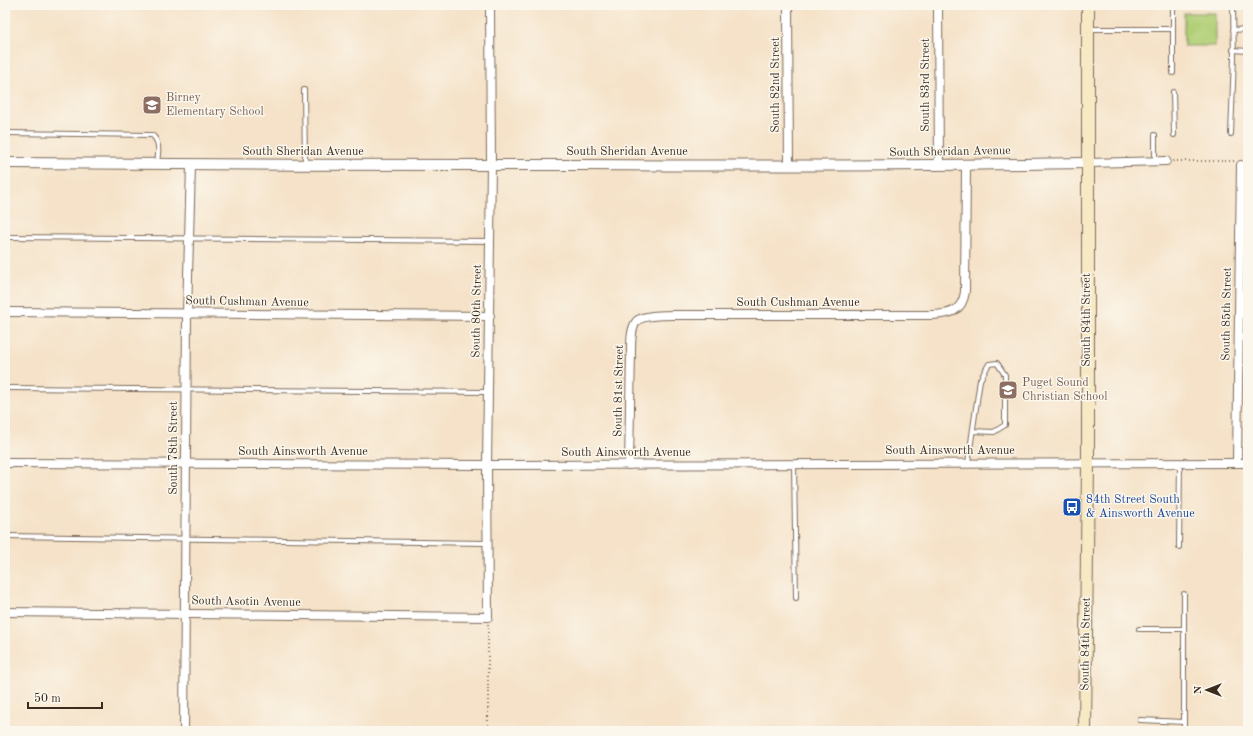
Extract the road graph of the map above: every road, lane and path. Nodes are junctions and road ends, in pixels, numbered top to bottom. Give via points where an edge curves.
1 (490, 5) edge
2 (788, 5) edge
3 (938, 5) edge
4 (1088, 5) edge
5 (1173, 5) edge
6 (1233, 5) edge
7 (1088, 29) junction
8 (1173, 29) junction
9 (1248, 29) edge
10 (1233, 30) junction
11 (1233, 50) junction
12 (1248, 51) edge
13 (1173, 73) dead end
14 (304, 90) dead end
15 (1173, 92) dead end
16 (5, 133) edge
17 (1231, 134) dead end
18 (1155, 135) dead end
19 (1174, 135) dead end
20 (1166, 161) joint
21 (1088, 162) junction
22 (1155, 162) junction
23 (5, 163) edge
24 (1241, 163) joint
25 (157, 164) junction
26 (305, 164) junction
27 (191, 165) junction
28 (490, 165) junction
29 (938, 165) junction
30 (966, 165) junction
31 (789, 166) junction
32 (5, 237) edge
33 (189, 238) junction
34 (490, 241) junction
35 (5, 312) edge
36 (187, 314) junction
37 (490, 316) junction
38 (638, 320) joint
39 (5, 388) edge
40 (186, 390) junction
41 (488, 392) junction
42 (973, 431) junction
43 (5, 463) edge
44 (186, 463) junction
45 (968, 463) junction
46 (1088, 463) junction
47 (1180, 463) junction
48 (1237, 463) junction
49 (1248, 463) edge
50 (794, 464) junction
51 (487, 465) junction
52 (629, 465) junction
53 (5, 536) edge
54 (186, 538) junction
55 (487, 543) junction
56 (1179, 547) dead end
57 (1184, 594) dead end
58 (796, 598) dead end
59 (5, 612) edge
60 (186, 614) junction
61 (488, 617) junction
62 (1139, 629) dead end
63 (1184, 629) junction
64 (1140, 720) dead end
65 (1184, 722) junction
66 (184, 731) edge
67 (488, 731) edge
68 (1085, 731) edge
69 (1184, 731) edge

1 - 28 street, South 80th Street
2 - 31 street, South 82nd Street
3 - 29 street, South 83rd Street
4 - 7 main road, South 84th Street
5 - 8 lane
6 - 10 lane
7 - 8 lane
7 - 21 main road, South 84th Street
8 - 13 lane
9 - 10 lane
10 - 11 lane
11 - 12 lane
11 - 17 lane
14 - 26 lane
15 - 19 lane
16 - 25 lane via 152,135 158,148
18 - 22 lane
20 - 22 street, South Sheridan Avenue
20 - 24 path
21 - 22 street, South Sheridan Avenue
21 - 30 street, South Sheridan Avenue
21 - 46 main road, South 84th Street
23 - 25 street, South Sheridan Avenue
24 - 48 street, South 85th Street
25 - 27 street, South Sheridan Avenue
26 - 27 street, South Sheridan Avenue
26 - 28 street, South Sheridan Avenue
27 - 33 street, South 78th Street
28 - 31 street, South Sheridan Avenue
28 - 34 street, South 80th Street
29 - 30 street, South Sheridan Avenue
29 - 31 street, South Sheridan Avenue
30 - 38 street, South Cushman Avenue via 965,285 963,301 957,309 933,315 682,315 652,316
32 - 33 lane
33 - 34 lane
33 - 36 street, South 78th Street
34 - 37 street, South 80th Street
35 - 36 street, South Cushman Avenue
36 - 37 street, South Cushman Avenue
36 - 40 street, South 78th Street
37 - 41 street, South 80th Street
38 - 52 street, South 81st Street via 630,350
39 - 40 lane
40 - 41 lane
40 - 44 street, South 78th Street
41 - 51 street, South 80th Street
42 - 42 lane via 980,380 989,364 997,363 1005,375 1004,425 994,432
42 - 45 lane
43 - 44 street, South Ainsworth Avenue
44 - 51 street, South Ainsworth Avenue
44 - 54 street, South 78th Street
45 - 46 street, South Ainsworth Avenue
45 - 50 street, South Ainsworth Avenue
46 - 47 street, South Ainsworth Avenue
46 - 68 main road, South 84th Street
47 - 48 street, South Ainsworth Avenue
47 - 56 lane
48 - 49 street, South Ainsworth Avenue
50 - 52 street, South Ainsworth Avenue
50 - 58 lane
51 - 52 street, South Ainsworth Avenue
51 - 55 street, South 80th Street
53 - 54 lane
54 - 55 lane
54 - 60 street, South 78th Street
55 - 61 street, South 80th Street
57 - 63 lane
59 - 60 street, South Asotin Avenue
60 - 61 street, South Asotin Avenue
60 - 66 street, South 78th Street
61 - 67 path
62 - 63 lane
63 - 65 lane
64 - 65 lane
65 - 69 lane

